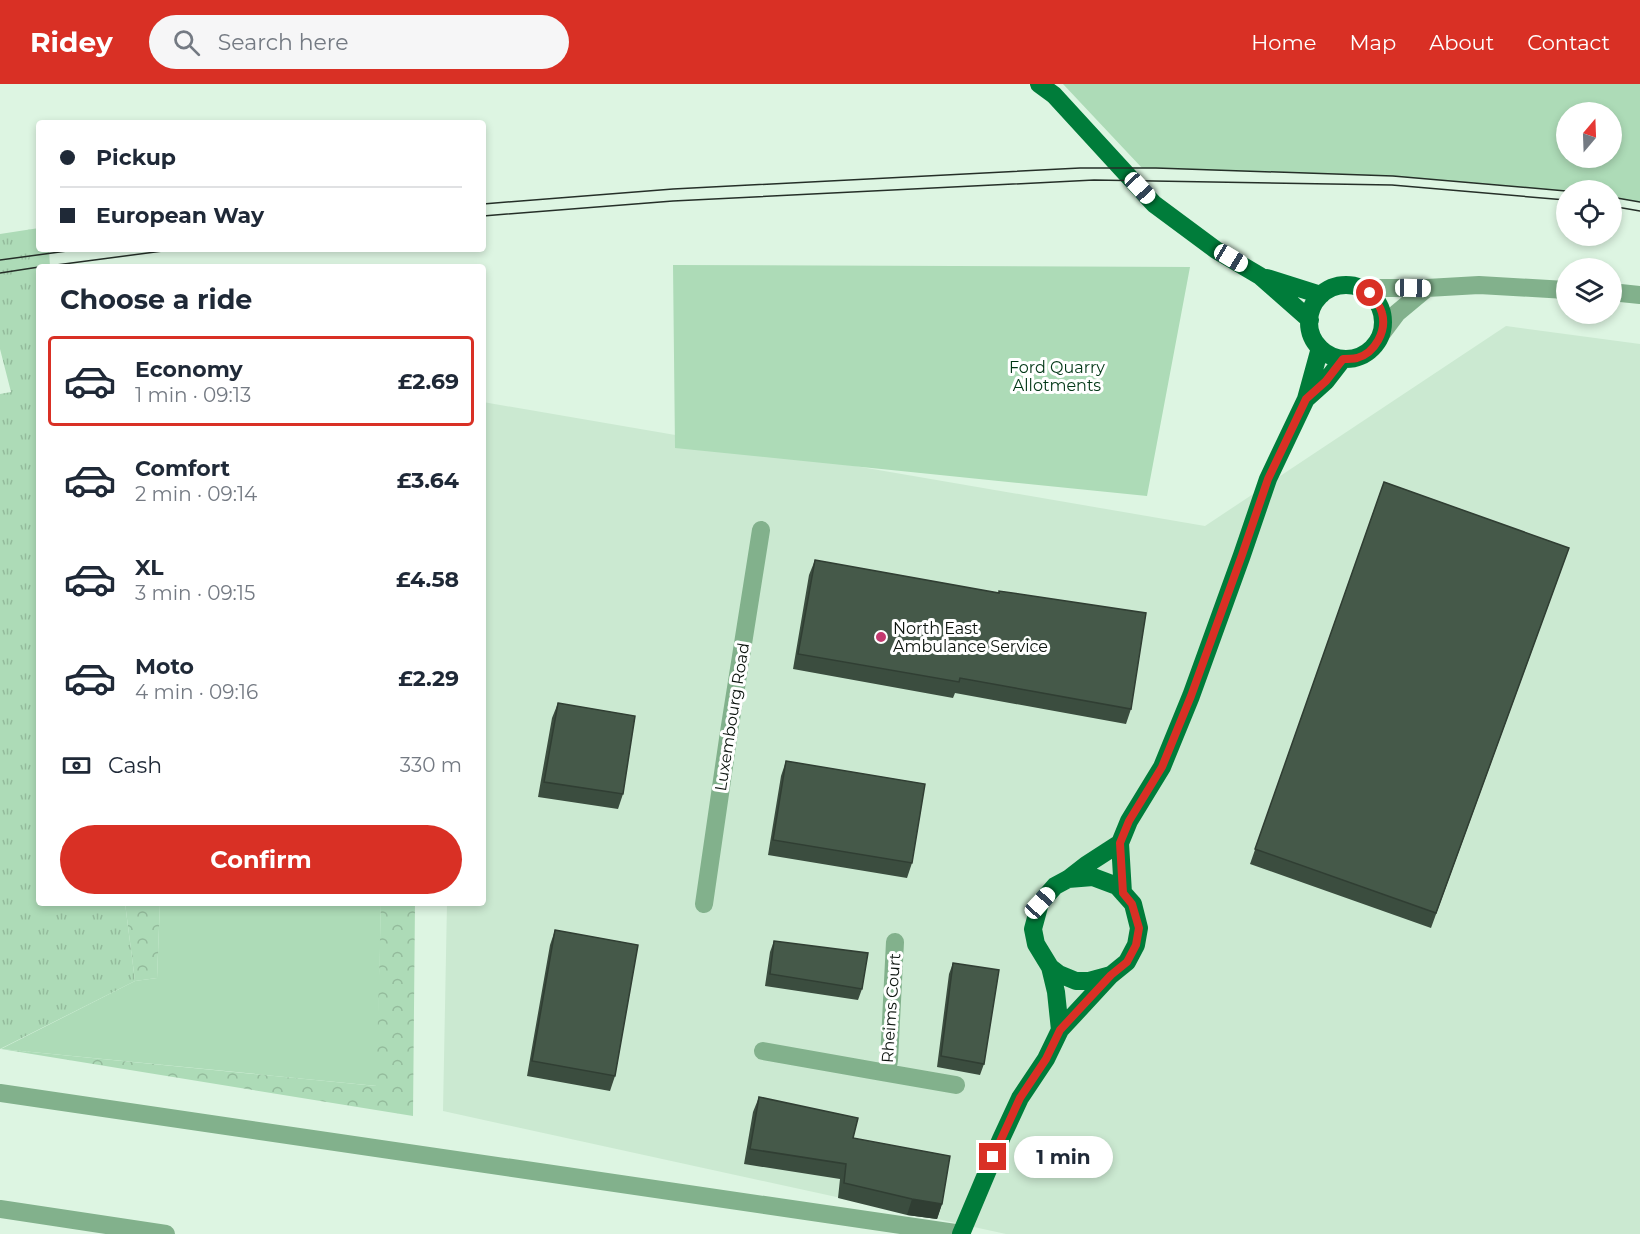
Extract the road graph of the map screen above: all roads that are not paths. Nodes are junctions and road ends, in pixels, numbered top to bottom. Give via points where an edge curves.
1 (1039, 84) edge
2 (1260, 276) junction
3 (1362, 288) junction
4 (1427, 288) junction
5 (1556, 289) edge
6 (1622, 293) edge
7 (1321, 295) junction
8 (1640, 295) edge
9 (1310, 320) junction
10 (1382, 333) junction
11 (1320, 348) junction
12 (1343, 359) junction
13 (1306, 399) junction
14 (762, 530) dead end
15 (1120, 843) junction
16 (1068, 879) junction
17 (1123, 893) junction
18 (704, 904) dead end
19 (895, 942) dead end
20 (1050, 967) junction
21 (1111, 975) junction
22 (1060, 1030) junction
23 (763, 1051) dead end
24 (887, 1074) junction
25 (956, 1085) dead end
26 (0, 1093) edge
27 (0, 1209) edge
28 (166, 1234) edge
29 (961, 1234) edge

1 - 2 main road via 1054,95 1154,204 1216,250
2 - 7 main road
2 - 9 main road
3 - 4 street
3 - 7 main road via 1342,285
3 - 10 main road via 1378,303 1384,325
4 - 5 street via 1479,285
4 - 10 street via 1397,313
6 - 8 street
7 - 9 main road via 1313,305
9 - 11 main road via 1312,337
10 - 12 main road via 1373,348 1362,356
11 - 12 main road
11 - 13 main road
12 - 13 main road
13 - 15 main road via 1268,479 1162,767
14 - 18 street, Luxembourg Road
15 - 16 main road
15 - 17 main road
16 - 17 main road via 1093,877 1117,886
16 - 20 main road via 1055,886 1040,903 1033,929 1036,945
17 - 21 main road via 1132,904 1139,928 1127,962
19 - 24 street, Rheims Court
20 - 21 main road via 1076,981
20 - 22 main road
21 - 22 main road
22 - 29 main road via 1020,1098
23 - 24 street, Rheims Court
24 - 25 street, Rheims Court
26 - 29 street
27 - 28 street

